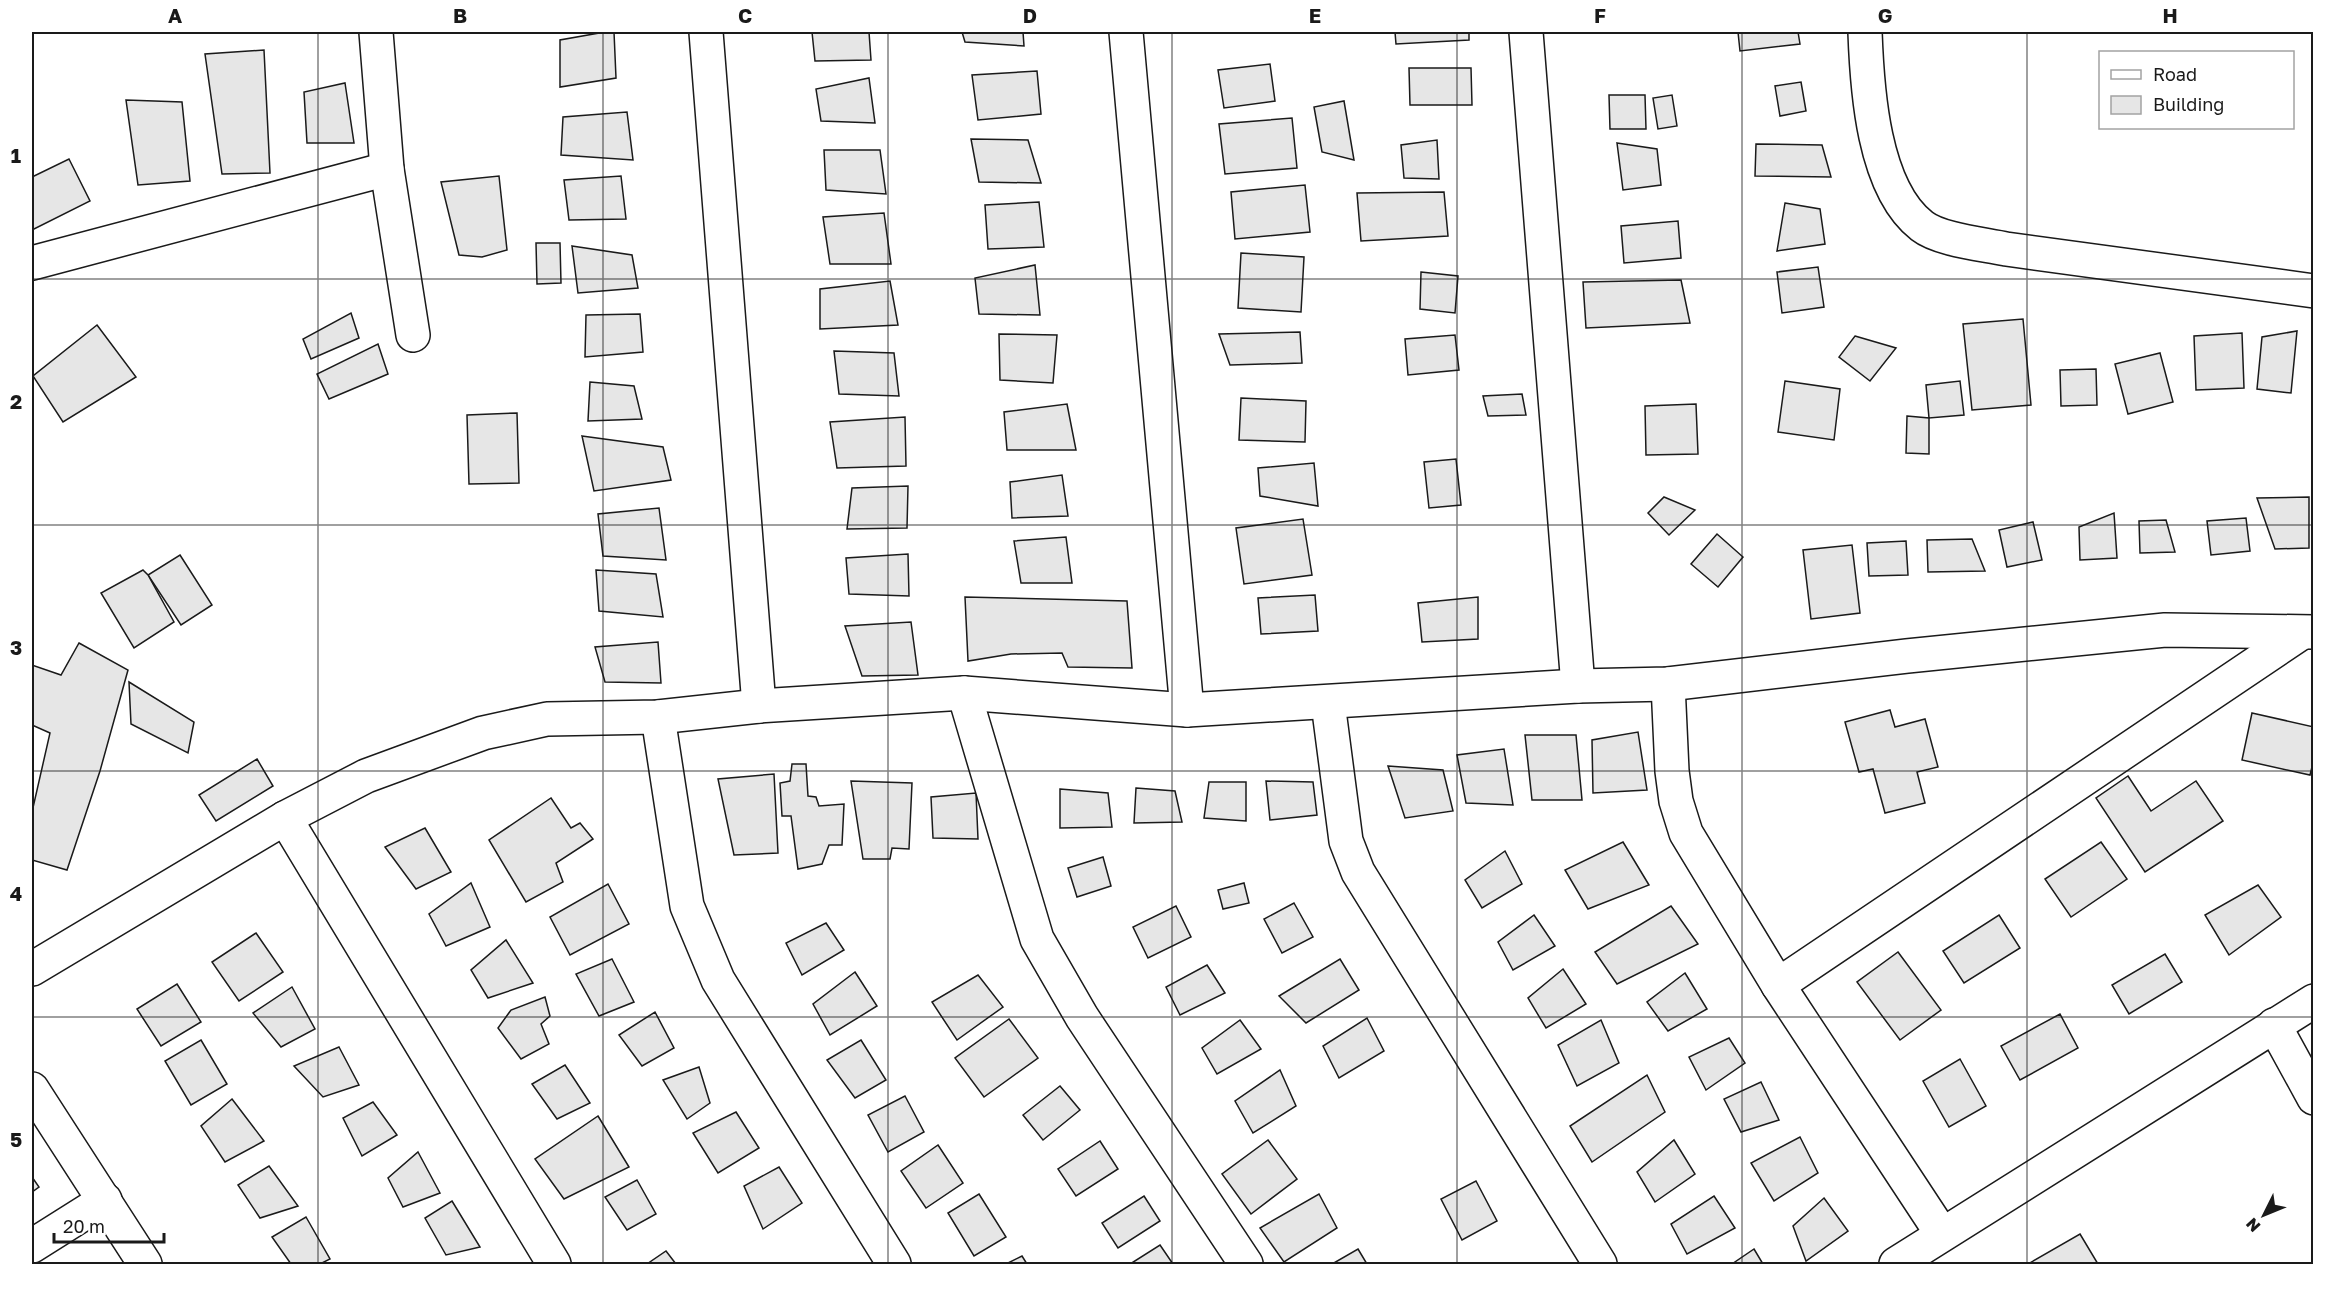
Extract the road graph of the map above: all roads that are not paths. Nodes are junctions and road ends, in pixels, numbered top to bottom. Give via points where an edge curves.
1 (376, 32) edge
2 (706, 32) edge
3 (1126, 32) edge
4 (1526, 32) edge
5 (1865, 32) edge
6 (387, 169) junction
7 (32, 263) edge
8 (2313, 295) edge
9 (413, 335) dead end
10 (2307, 632) edge
11 (1668, 684) junction
12 (1578, 686) junction
13 (964, 693) junction
14 (1328, 702) junction
15 (759, 706) junction
16 (1187, 710) junction
17 (658, 717) junction
18 (285, 818) junction
19 (32, 969) edge
20 (1778, 985) junction
21 (2313, 1001) edge
22 (2274, 1025) junction
23 (32, 1089) edge
24 (2313, 1098) edge
25 (105, 1200) junction
26 (1942, 1234) junction
27 (32, 1246) edge
28 (145, 1264) edge
29 (554, 1264) edge
30 (894, 1264) edge
31 (1246, 1264) edge
32 (1600, 1264) edge
33 (1896, 1264) edge

1 - 6 street
2 - 15 street
3 - 16 street
4 - 12 street
5 - 8 street via 1867,79 1882,158 1898,202 1923,227 1956,239 2006,249
6 - 7 street
6 - 9 street
10 - 11 street via 2165,630
10 - 20 street
11 - 12 street
11 - 20 street via 1672,771 1686,833
12 - 14 street
13 - 15 street
13 - 16 street
13 - 31 street via 1037,939 1082,1017
14 - 16 street
14 - 32 street via 1346,841 1358,872
15 - 17 street
17 - 18 street via 547,719 483,733 366,776
17 - 30 street via 687,906 700,941 718,980
18 - 19 street
18 - 29 street
20 - 26 street
21 - 22 street
22 - 24 street
22 - 26 street
23 - 25 street
25 - 27 street
25 - 28 street
26 - 33 street

